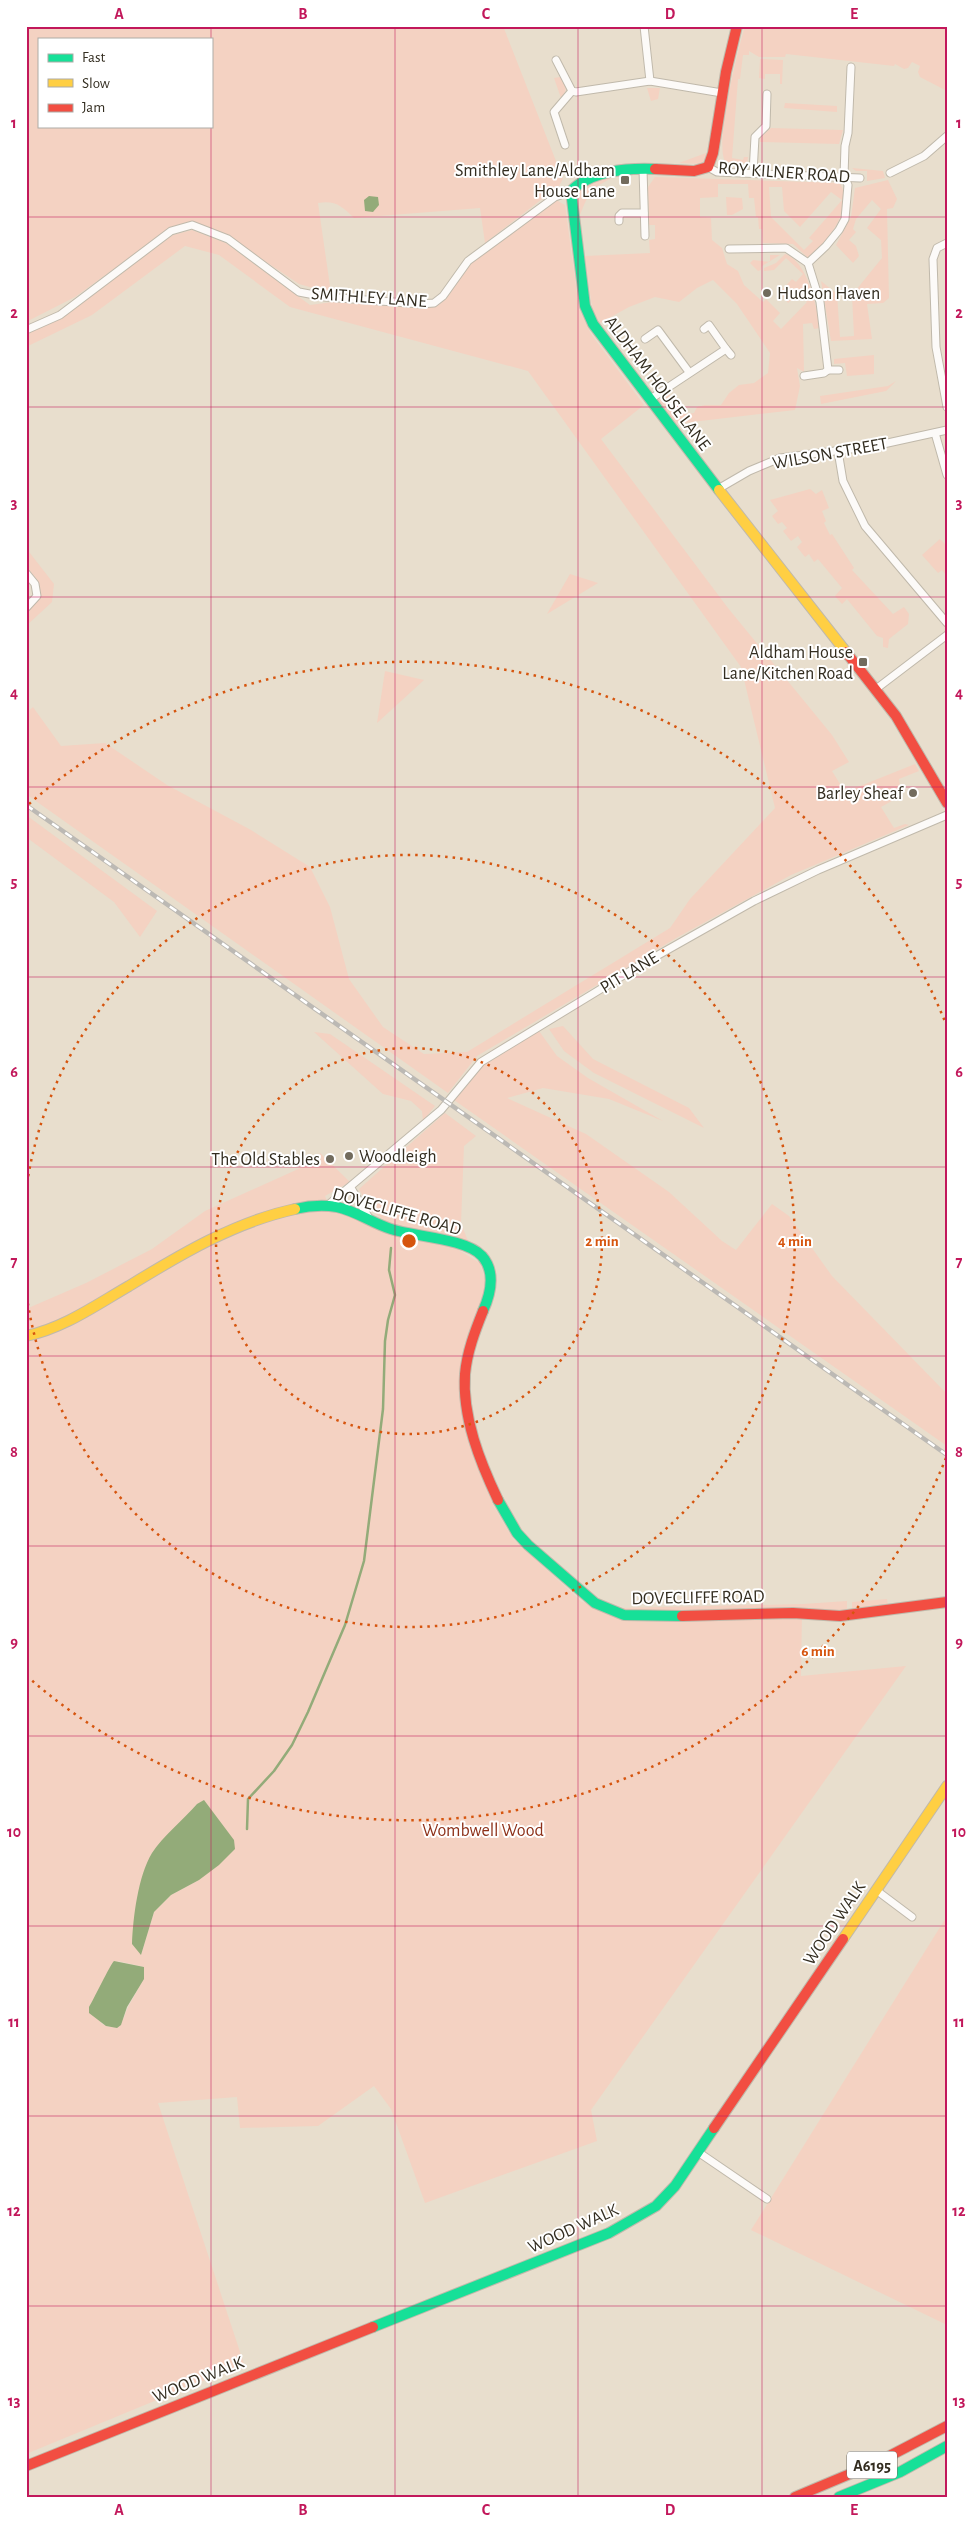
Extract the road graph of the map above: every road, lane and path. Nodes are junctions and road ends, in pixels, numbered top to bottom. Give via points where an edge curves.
1 (737, 26) edge
2 (646, 27) edge
3 (556, 60) dead end
4 (851, 67) dead end
5 (650, 81) junction
6 (572, 91) junction
7 (722, 93) junction
8 (767, 94) dead end
9 (947, 136) edge
10 (565, 145) dead end
11 (708, 167) junction
12 (643, 169) junction
13 (753, 173) junction
14 (890, 173) dead end
15 (844, 176) junction
16 (860, 178) dead end
17 (571, 192) junction
18 (644, 213) junction
19 (619, 221) dead end
20 (645, 236) dead end
21 (947, 243) edge
22 (729, 250) dead end
23 (808, 263) junction
24 (704, 329) dead end
25 (26, 330) edge
26 (645, 339) dead end
27 (828, 370) junction
28 (839, 370) dead end
29 (689, 372) junction
30 (804, 376) dead end
31 (649, 400) junction
32 (947, 407) edge
33 (947, 430) edge
34 (935, 433) junction
35 (838, 451) junction
36 (947, 475) edge
37 (718, 489) junction
38 (26, 573) edge
39 (26, 608) edge
40 (947, 623) edge
41 (947, 635) edge
42 (876, 689) junction
43 (947, 803) edge
44 (947, 815) edge
45 (351, 1188) junction
46 (327, 1206) junction
47 (370, 1218) junction
48 (26, 1336) edge
49 (947, 1602) edge
50 (947, 1786) edge
51 (876, 1890) junction
52 (912, 1917) dead end
53 (698, 2152) junction
54 (767, 2199) dead end
55 (947, 2426) edge
56 (947, 2446) edge
57 (26, 2466) edge
58 (795, 2497) edge
59 (839, 2497) edge

1 - 7 main road
2 - 5 street
3 - 6 street
4 - 15 street via 853,85
5 - 6 street via 583,93
5 - 7 street
6 - 10 street via 554,112
7 - 11 main road
8 - 13 street via 766,126 755,137
9 - 14 street via 924,156
11 - 12 main road via 694,171
11 - 13 street, ROY KILNER ROAD via 717,172
12 - 17 main road via 600,174 581,182
12 - 18 street
13 - 15 street, ROY KILNER ROAD
15 - 16 street, ROY KILNER ROAD
15 - 23 street via 848,185 845,218 826,246
17 - 25 street, SMITHLEY LANE via 554,197 468,261 443,296 434,303 325,297 298,292 228,239 192,225 171,231 60,315
17 - 31 main road, ALDHAM HOUSE LANE via 589,316
18 - 19 street via 622,213
18 - 20 street
21 - 32 street via 937,248 933,268 936,347
22 - 23 street via 786,248
23 - 27 street via 820,302
24 - 29 street via 709,325 729,352
26 - 29 street via 658,330
27 - 28 street
27 - 30 street
29 - 31 street
31 - 37 main road, ALDHAM HOUSE LANE
33 - 34 street, WILSON STREET
34 - 35 street, WILSON STREET
34 - 36 street
35 - 37 street, WILSON STREET via 780,458 749,470
35 - 40 street via 843,481 865,526
37 - 42 main road, ALDHAM HOUSE LANE
38 - 39 street via 35,584 38,596
41 - 42 street
42 - 43 main road, ALDHAM HOUSE LANE via 896,716
44 - 45 street, PIT LANE via 754,900 644,962 490,1056 481,1062 441,1110
45 - 46 street, PIT LANE
45 - 47 street
46 - 47 main road, DOVECLIFFE ROAD
46 - 48 main road, DOVECLIFFE ROAD via 297,1208 251,1222 204,1243 52,1327
47 - 49 main road, DOVECLIFFE ROAD via 386,1228 472,1249 487,1262 490,1292 474,1334 465,1381 476,1441 500,1505 518,1535 581,1592 615,1613 639,1617 792,1613 840,1616
50 - 51 main road, WOOD WALK
51 - 52 street
51 - 53 main road, WOOD WALK
53 - 54 street
53 - 57 main road, WOOD WALK via 675,2186 656,2206 609,2233
55 - 58 main road, A6195 via 876,2464
56 - 59 main road, A6195 via 900,2472

